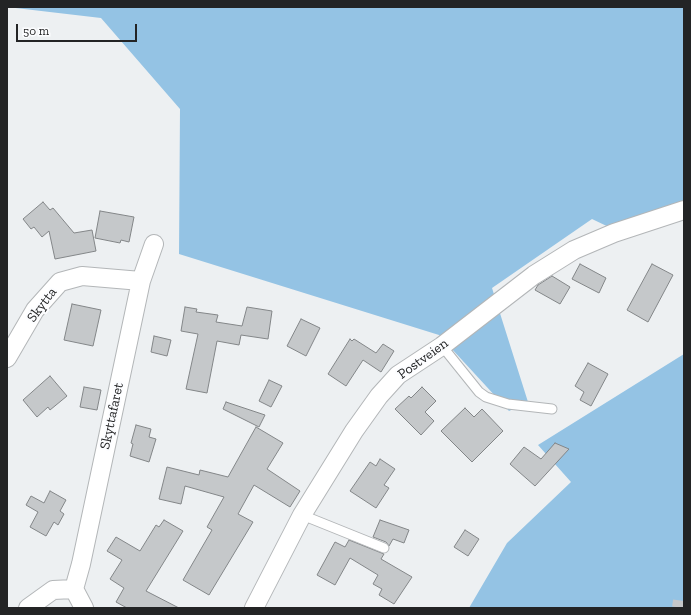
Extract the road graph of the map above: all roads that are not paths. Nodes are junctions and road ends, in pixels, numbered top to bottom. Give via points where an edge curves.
1 (684, 210) edge
2 (154, 244) dead end
3 (141, 281) junction
4 (442, 346) junction
5 (7, 358) edge
6 (552, 409) dead end
7 (302, 515) junction
8 (384, 548) dead end
9 (74, 588) junction
10 (28, 608) edge
11 (84, 608) edge
12 (254, 608) edge

1 - 4 street, Postveien via 614,233 574,250 534,275
2 - 3 street, Skyttafaret
3 - 5 street, Skytta via 82,276 60,282 35,310
3 - 9 street, Skyttafaret
4 - 6 lane via 479,392 486,397 508,404
4 - 7 street, Postveien via 398,375 379,396
7 - 8 lane
7 - 12 street, Postveien
9 - 10 street via 53,590
9 - 11 street

